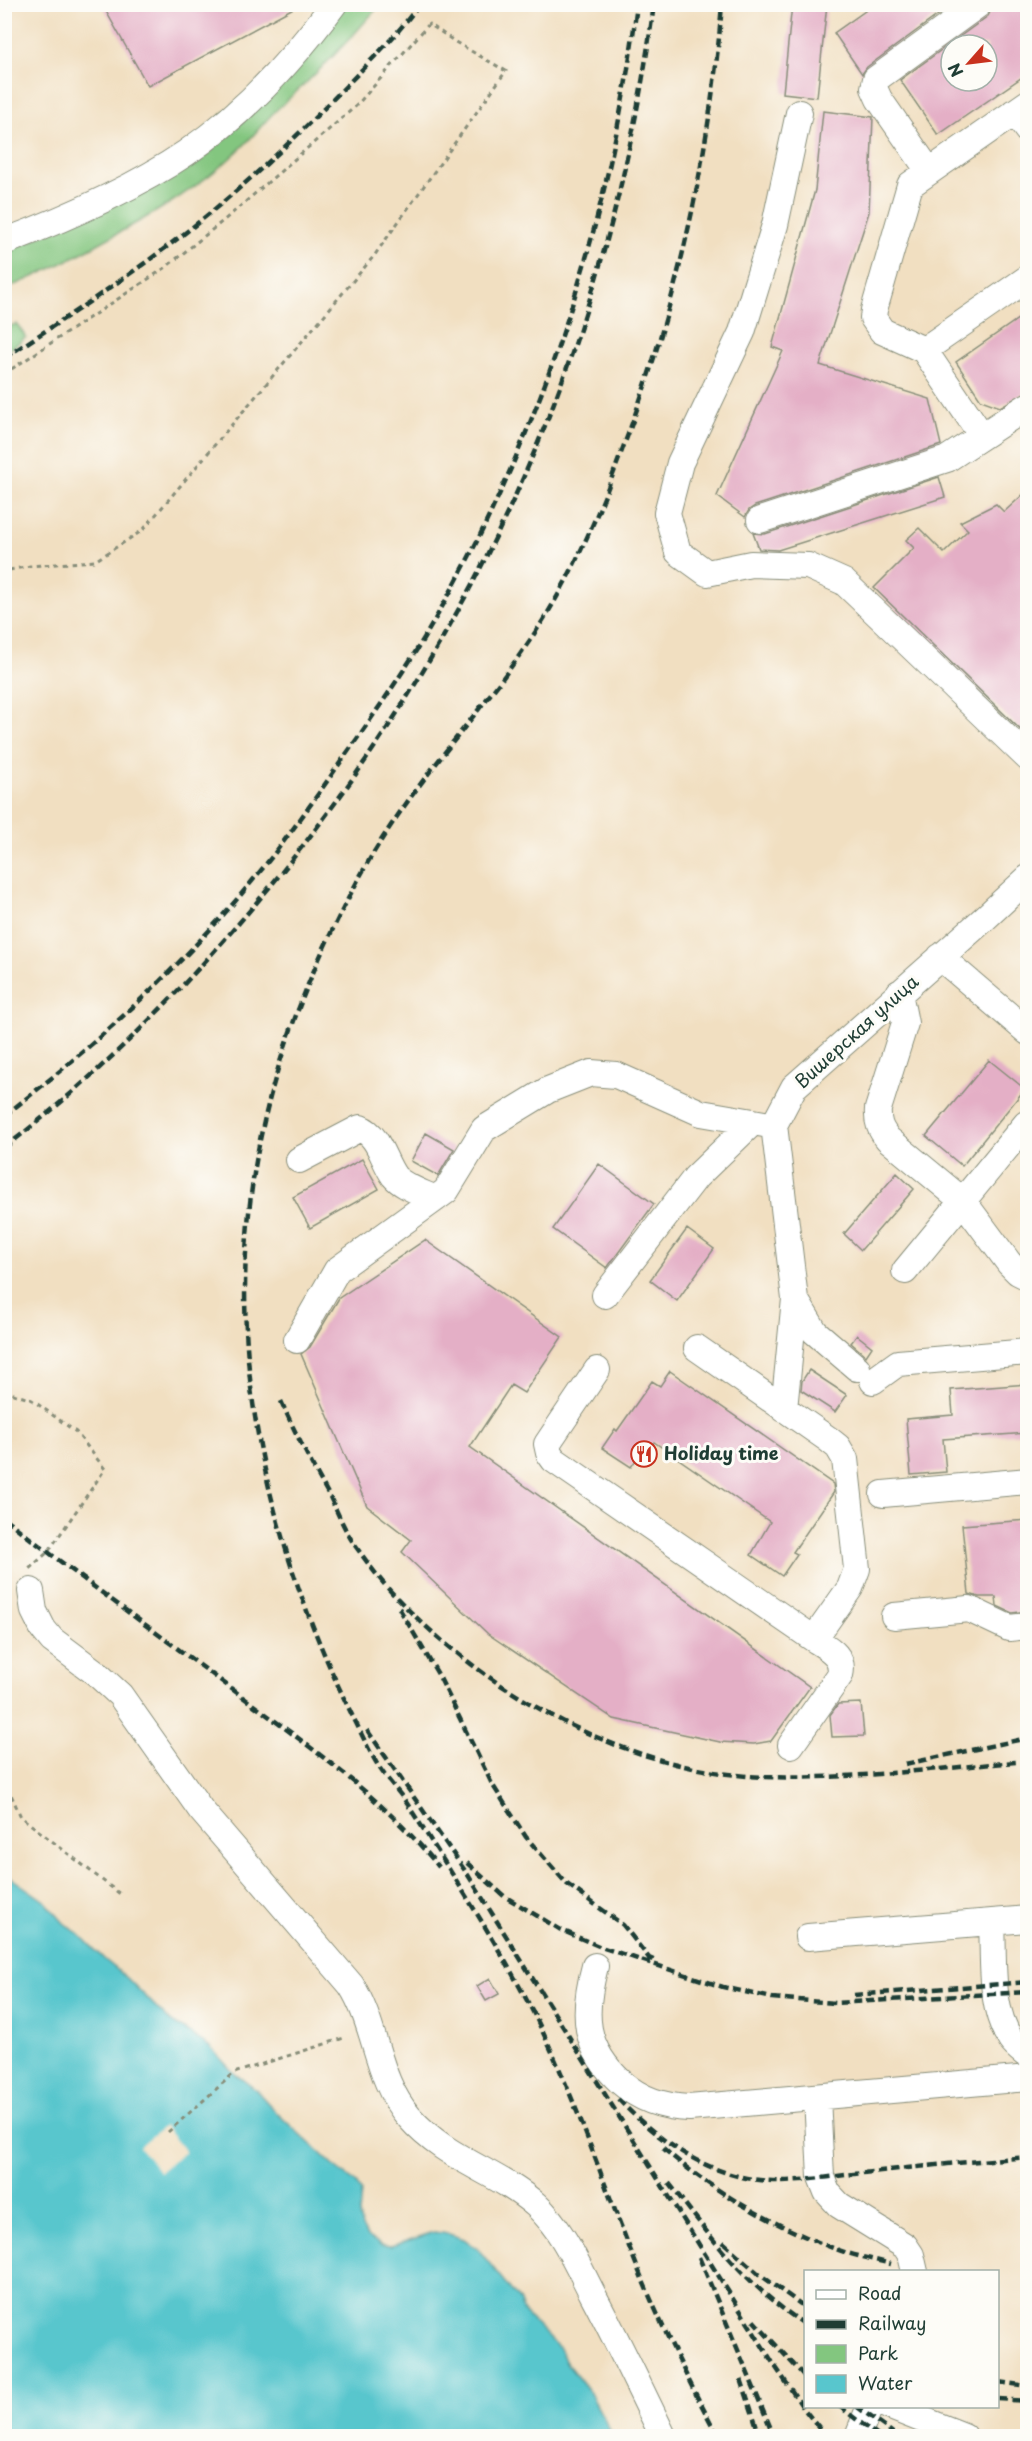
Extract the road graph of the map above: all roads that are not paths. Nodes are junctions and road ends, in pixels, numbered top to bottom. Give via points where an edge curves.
1 (334, 4) edge
2 (979, 4) edge
3 (799, 113) dead end
4 (1023, 115) edge
5 (929, 171) junction
6 (4, 242) edge
7 (1028, 278) edge
8 (924, 350) junction
9 (1028, 406) edge
10 (982, 436) junction
11 (760, 520) dead end
12 (1028, 758) edge
13 (1028, 878) edge
14 (940, 957) junction
15 (899, 993) junction
16 (1028, 1032) edge
17 (763, 1124) junction
18 (1026, 1124) dead end
19 (299, 1160) dead end
20 (435, 1199) junction
21 (963, 1201) junction
22 (905, 1271) dead end
23 (1028, 1277) edge
24 (605, 1295) dead end
25 (795, 1299) junction
26 (297, 1340) dead end
27 (697, 1348) dead end
28 (1028, 1352) edge
29 (597, 1370) dead end
30 (776, 1403) junction
31 (1028, 1481) edge
32 (883, 1494) dead end
33 (22, 1583) road end
34 (894, 1616) dead end
35 (1028, 1626) edge
36 (814, 1639) junction
37 (791, 1745) dead end
38 (1028, 1919) edge
39 (992, 1922) junction
40 (808, 1937) dead end
41 (596, 1966) dead end
42 (1028, 2056) edge
43 (1028, 2078) edge
44 (817, 2097) junction
45 (915, 2270) edge
46 (869, 2408) edge
47 (893, 2408) edge
48 (663, 2436) edge
49 (858, 2436) edge
50 (964, 2436) edge

1 - 6 street via 263,86 185,153 125,188
2 - 5 street via 876,79 874,88 879,99
3 - 12 street via 775,225 742,332 680,463 668,513 678,552 707,573 751,564 808,566 844,582
4 - 5 street
5 - 8 street via 910,185 873,318 882,331
7 - 8 street
8 - 10 street
9 - 10 street
10 - 11 street via 947,459
13 - 14 street, Вишерская улица
14 - 15 street, Вишерская улица
14 - 16 street
15 - 17 street, Вишерская улица via 794,1087
15 - 21 street via 905,1023 877,1121 888,1139
17 - 20 street via 701,1113 616,1075 591,1073 548,1090 484,1129 446,1191
17 - 24 street, Вишерская улица via 696,1177
17 - 25 street
18 - 21 street
19 - 20 street via 360,1128 367,1130 396,1178
20 - 26 street via 336,1270
21 - 22 street
21 - 23 street via 1009,1263
25 - 28 street via 814,1332 865,1375 898,1363
25 - 30 street
27 - 30 street
29 - 36 street via 548,1444 554,1460
30 - 36 street via 838,1447 847,1470 857,1569 850,1588
31 - 32 street
33 - 48 street via 52,1640 120,1695 201,1810 351,1985 366,2014 386,2080 410,2118 452,2154 511,2186 552,2223 576,2262
34 - 35 street via 969,1609 1009,1628
36 - 37 street via 835,1653 842,1668
38 - 39 street
39 - 40 street
39 - 42 street via 1000,2019 1011,2041
41 - 44 street via 588,2004 591,2041 598,2059 630,2091 656,2104 680,2108
43 - 44 street
44 - 45 street via 824,2186 839,2205 905,2246
46 - 49 street
47 - 50 street

